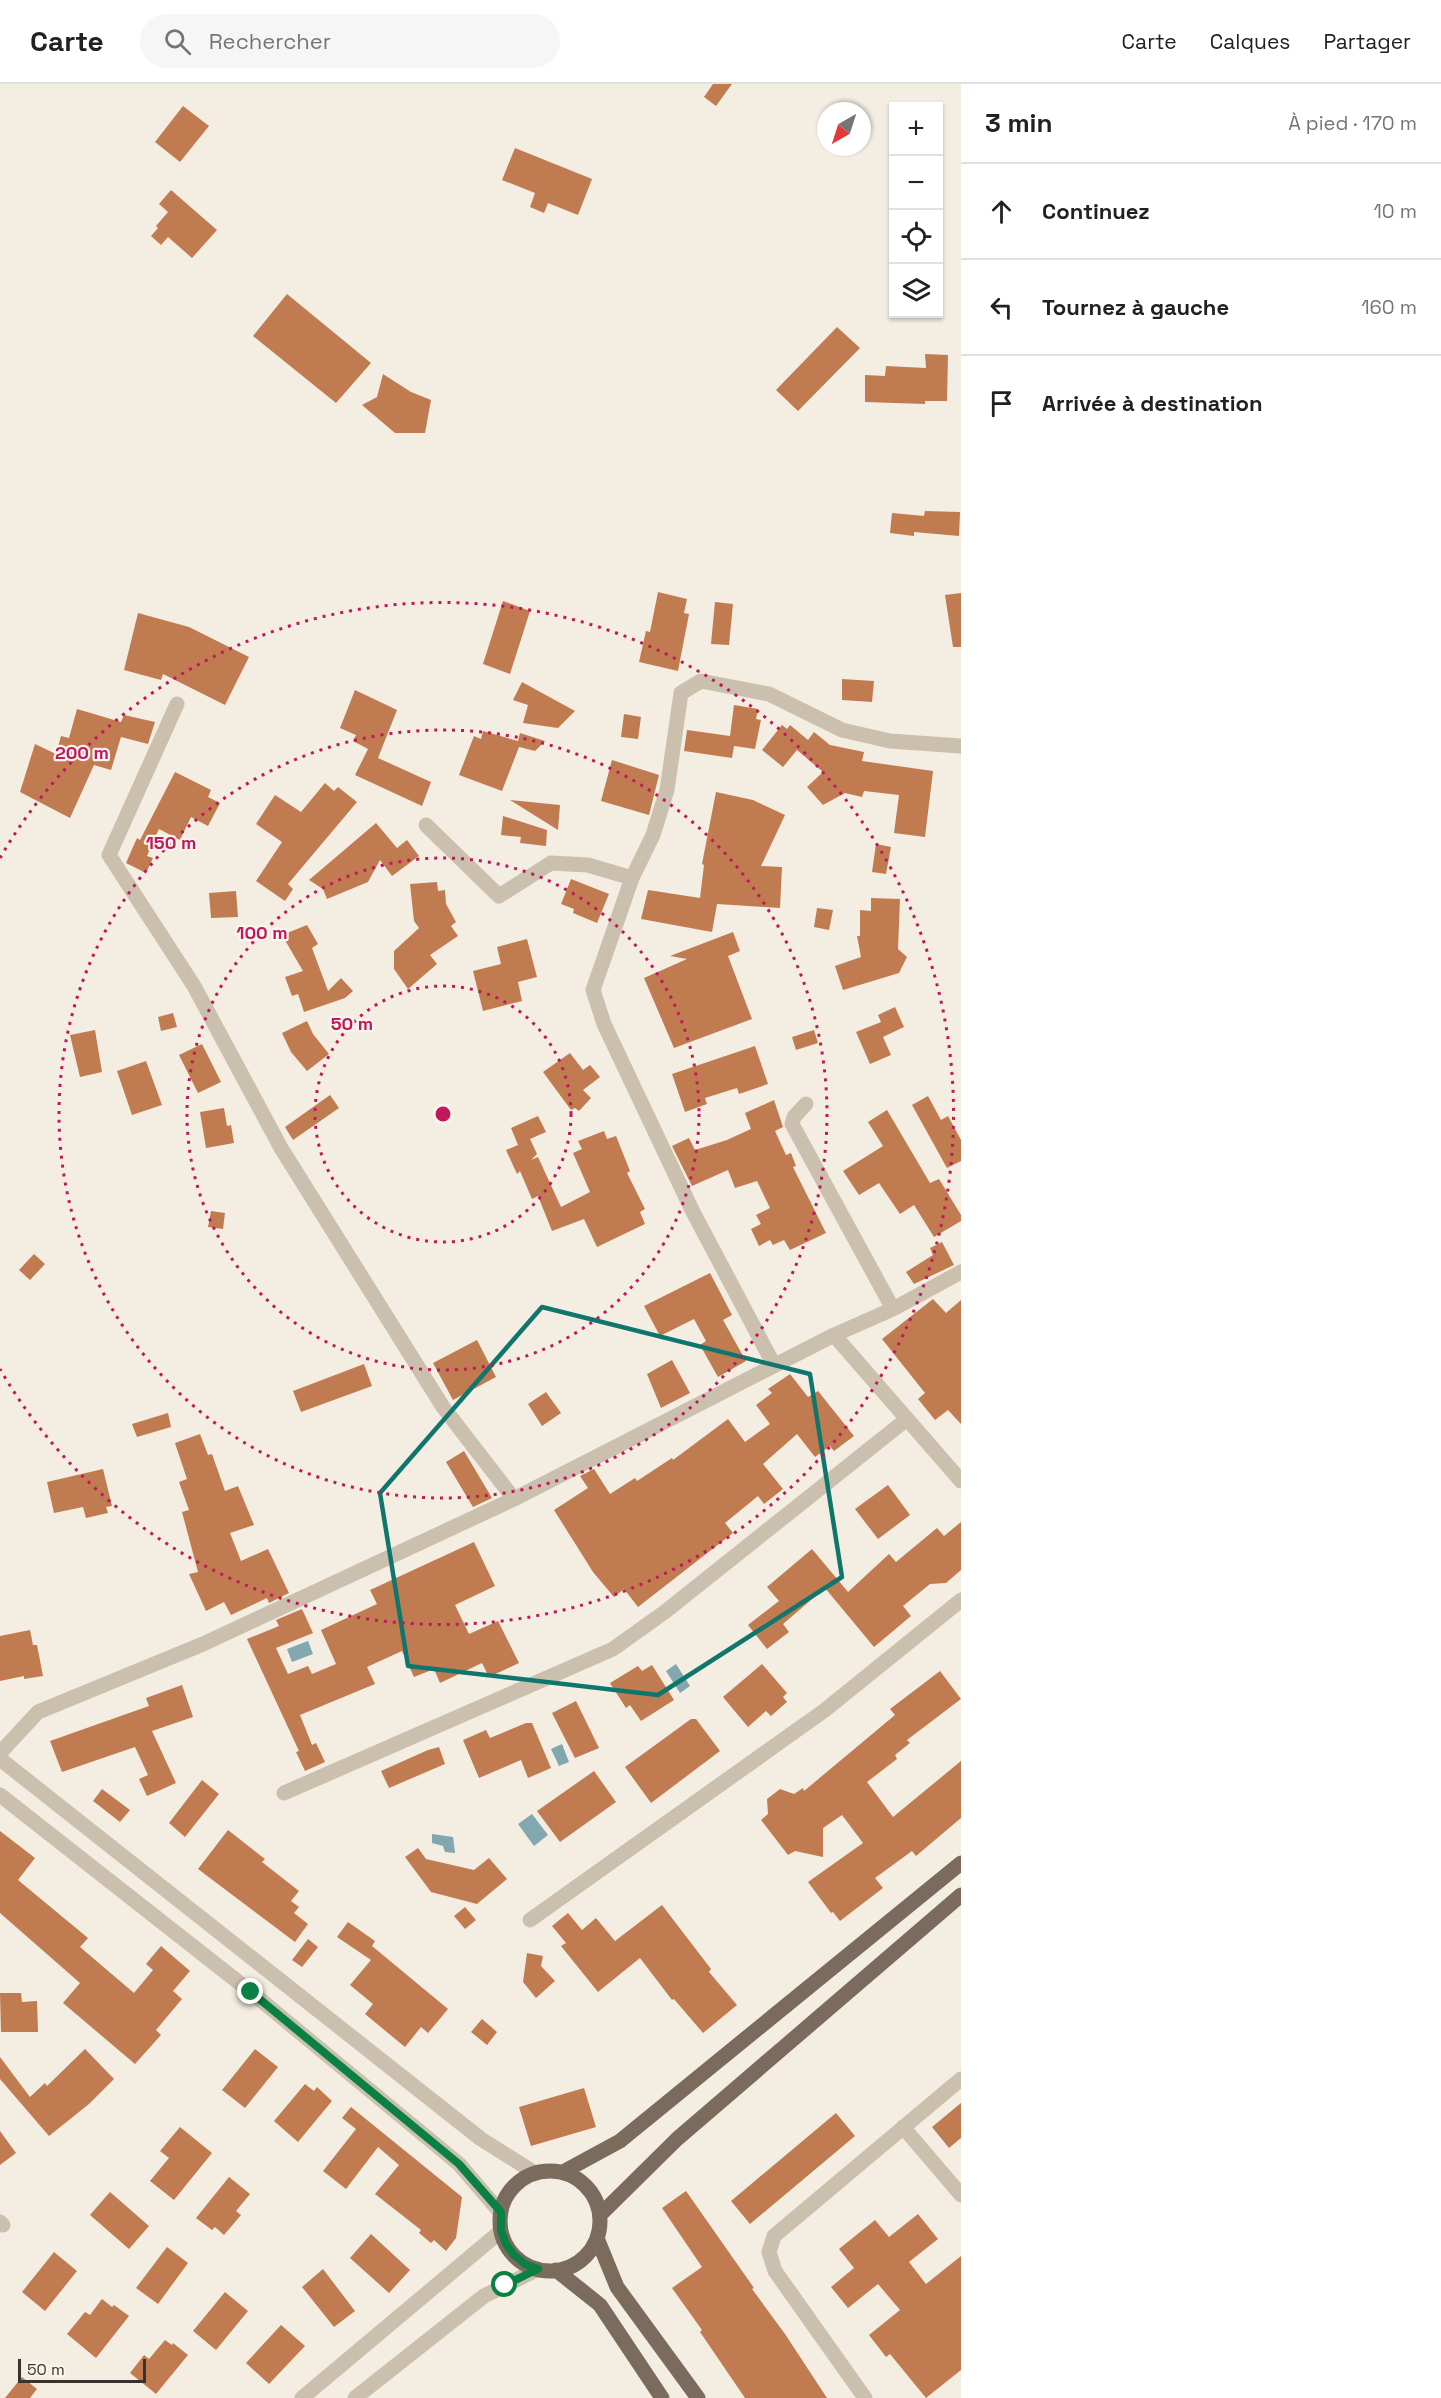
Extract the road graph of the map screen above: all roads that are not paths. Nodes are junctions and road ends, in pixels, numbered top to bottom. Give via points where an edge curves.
1 (177, 704) dead end
2 (961, 746) edge
3 (426, 825) dead end
4 (632, 878) junction
5 (806, 1104) dead end
6 (961, 1272) edge
7 (892, 1309) junction
8 (834, 1335) junction
9 (774, 1365) junction
10 (907, 1419) junction
11 (961, 1481) edge
12 (514, 1499) junction
13 (961, 1600) edge
14 (0, 1753) edge
15 (0, 1759) edge
16 (284, 1794) dead end
17 (0, 1795) edge
18 (961, 1863) edge
19 (961, 1895) edge
20 (530, 1920) dead end
21 (961, 2079) edge
22 (903, 2127) junction
23 (562, 2172) junction
24 (535, 2173) junction
25 (961, 2195) edge
26 (501, 2212) junction
27 (600, 2215) junction
28 (501, 2231) junction
29 (597, 2238) junction
30 (538, 2269) junction
31 (556, 2270) junction
32 (302, 2398) edge
33 (355, 2398) edge
34 (662, 2398) edge
35 (698, 2398) edge
36 (865, 2398) edge

1 - 12 street via 109,855 194,986 281,1148 443,1407
2 - 4 street via 890,741 842,730 769,694 700,681 681,693 667,790 653,834
3 - 4 street via 499,896 551,863 588,865
4 - 9 street via 594,990 604,1024 692,1210
5 - 7 street via 792,1124
6 - 7 street
7 - 8 street
8 - 9 street
8 - 10 street
9 - 12 street
10 - 11 street
10 - 16 street via 613,1649
12 - 14 street via 203,1644 38,1712
13 - 20 street via 825,1710
15 - 24 street via 481,2139
17 - 26 street via 251,1992 459,2164
18 - 23 main road via 621,2141
19 - 27 main road via 677,2139
21 - 22 street
22 - 25 street
22 - 36 street via 774,2236 769,2252 775,2271
23 - 24 main road
23 - 27 main road via 588,2188
24 - 26 main road via 512,2188
26 - 28 main road
27 - 29 main road
28 - 30 main road via 514,2255
28 - 32 street
29 - 31 main road via 581,2260
29 - 35 main road via 618,2286
30 - 31 main road
30 - 33 street via 484,2296
31 - 34 main road via 600,2305

